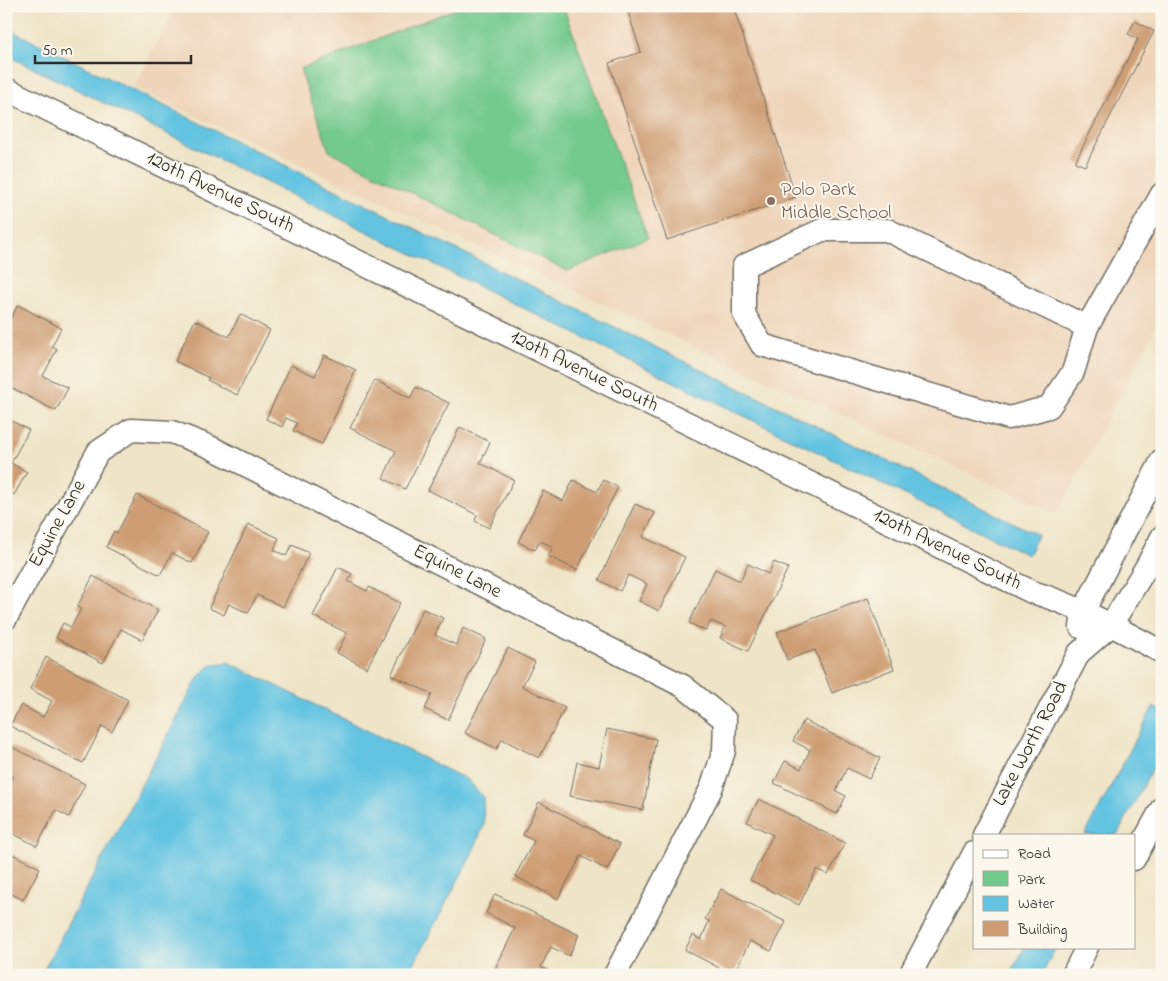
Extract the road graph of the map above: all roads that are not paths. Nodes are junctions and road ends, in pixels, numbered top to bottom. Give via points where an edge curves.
1 (6, 89) edge
2 (1162, 194) edge
3 (1087, 327) junction
4 (1162, 460) edge
5 (1162, 537) edge
6 (1083, 612) junction
7 (6, 618) edge
8 (1111, 625) junction
9 (1162, 652) edge
10 (1079, 653) junction
11 (1162, 808) edge
12 (985, 834) edge
13 (973, 855) edge
14 (1136, 855) edge
15 (1086, 948) edge
16 (615, 975) edge
17 (910, 975) edge
18 (1073, 975) edge

1 - 6 street, 120th Avenue South via 1032,592
2 - 3 street
3 - 3 street via 887,230 822,230 744,266 744,314 762,345 1009,418 1048,407 1073,372
4 - 6 street, Lake Worth Road
5 - 8 street, Lake Worth Road
6 - 8 street, 120th Avenue South
6 - 10 street, Lake Worth Road
7 - 16 street, Equine Lane via 98,452 131,430 172,432 208,446 683,686 725,720 724,751 711,789
8 - 9 street, 120th Avenue South
8 - 10 street, Lake Worth Road
10 - 12 street, Lake Worth Road
11 - 14 street
13 - 17 street
15 - 18 street

